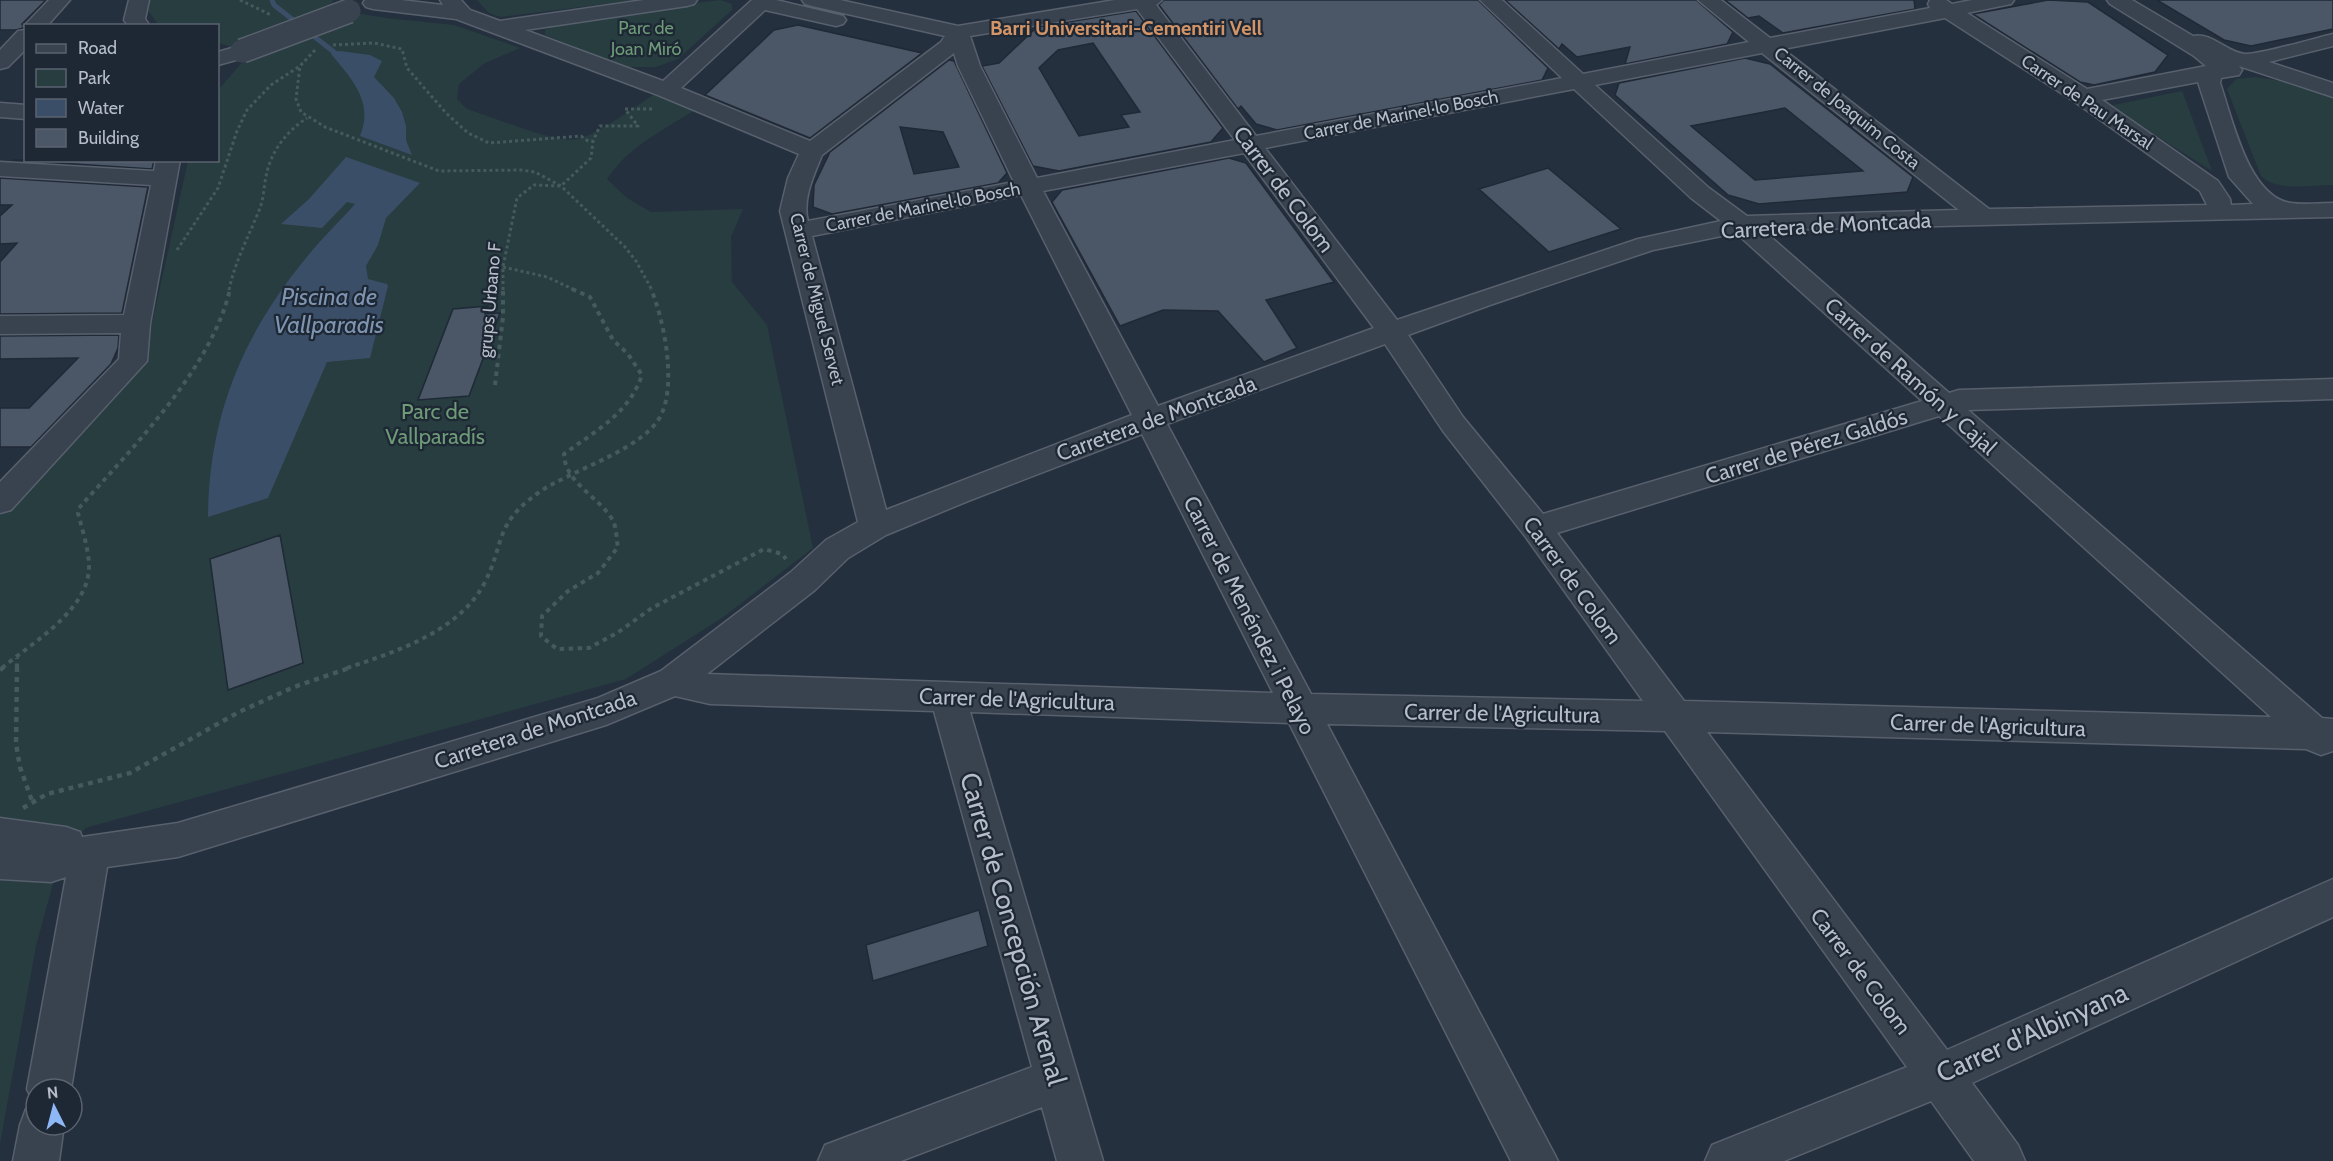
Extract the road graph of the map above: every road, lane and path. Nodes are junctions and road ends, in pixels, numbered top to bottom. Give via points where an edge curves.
1 (60, 0) edge
2 (139, 0) edge
3 (254, 0) edge
4 (687, 0) edge
5 (812, 0) edge
6 (1490, 0) edge
7 (1708, 0) edge
8 (2004, 0) edge
9 (2117, 0) edge
10 (2132, 0) edge
11 (763, 1) edge
12 (1145, 1) edge
13 (378, 2) edge
14 (252, 5) dead end
15 (1941, 5) edge
16 (456, 7) edge
17 (37, 24) edge
18 (138, 24) edge
19 (498, 27) junction
20 (967, 29) junction
21 (24, 38) edge
22 (2333, 40) edge
23 (1768, 45) junction
24 (328, 46) dead end
25 (319, 47) dead end
26 (219, 59) edge
27 (2246, 61) junction
28 (0, 62) edge
29 (300, 66) junction
30 (969, 66) junction
31 (922, 68) junction
32 (2210, 75) junction
33 (2292, 76) junction
34 (1578, 81) junction
35 (2333, 90) edge
36 (2083, 97) junction
37 (662, 99) junction
38 (0, 110) edge
39 (24, 112) edge
40 (308, 118) junction
41 (593, 141) junction
42 (1251, 144) junction
43 (2232, 146) junction
44 (812, 151) junction
45 (48, 166) edge
46 (0, 169) edge
47 (166, 170) edge
48 (561, 186) junction
49 (1029, 187) junction
50 (2333, 194) edge
51 (2333, 210) edge
52 (2288, 212) junction
53 (2207, 214) junction
54 (1984, 218) junction
55 (2333, 220) edge
56 (1741, 224) junction
57 (797, 231) junction
58 (174, 256) dead end
59 (503, 267) junction
60 (136, 324) junction
61 (0, 326) edge
62 (1391, 331) junction
63 (495, 385) dead end
64 (2333, 389) edge
65 (1943, 406) junction
66 (1149, 420) junction
67 (570, 476) junction
68 (0, 502) edge
69 (875, 527) junction
70 (1536, 528) junction
71 (803, 581) junction
72 (17, 657) junction
73 (0, 670) edge
74 (673, 681) junction
75 (948, 697) junction
76 (1299, 709) junction
77 (1672, 716) junction
78 (2327, 740) edge
79 (32, 801) junction
80 (8, 825) edge
81 (90, 852) junction
82 (27, 856) edge
83 (2333, 897) edge
84 (1939, 1076) junction
85 (51, 1077) edge
86 (1056, 1080) junction
87 (40, 1137) edge
88 (36, 1161) edge
89 (842, 1161) edge
90 (1080, 1161) edge
91 (1536, 1161) edge
92 (1728, 1161) edge
93 (2002, 1161) edge

1 - 17 street
2 - 18 street via 134,20
3 - 14 path
4 - 19 street
5 - 20 street
6 - 34 street, Carrer de Ramón y Cajal
7 - 23 street, Carrer de Joaquim Costa
8 - 15 street, Carrer de Marinel·lo Bosch
9 - 32 street via 2215,60 2218,65
10 - 27 street via 2219,52
11 - 20 street
11 - 37 street
12 - 20 street
12 - 42 street, Carrer de Colom
13 - 16 street
13 - 26 street, bridge
15 - 23 street, Carrer de Marinel·lo Bosch
15 - 36 street, Carrer de Pau Marsal
16 - 19 street
19 - 37 street
20 - 30 street, Carrer de Menéndez i Pelayo
20 - 31 street, Carrer de Miguel Servet
21 - 28 street
22 - 27 street
23 - 34 street, Carrer de Marinel·lo Bosch
23 - 54 street, Carrer de Joaquim Costa
24 - 41 path via 374,43 402,50 406,68 446,113 468,133 489,143 581,136
25 - 29 path
27 - 33 street
29 - 40 path via 296,99
29 - 58 path via 268,86 243,119 217,188
30 - 31 street
30 - 49 street, Carrer de Menéndez i Pelayo
31 - 44 street, Carrer de Miguel Servet
32 - 33 street via 2247,69
32 - 36 street
32 - 43 street via 2211,89
33 - 35 street
34 - 42 street, Carrer de Marinel·lo Bosch
34 - 56 street, Carrer de Ramón y Cajal via 1701,193
36 - 53 street, Carrer de Pau Marsal via 2210,186 2219,205
37 - 41 path via 625,109 638,126 600,126
37 - 44 street
38 - 39 street
40 - 48 path via 439,171 521,170 535,172
40 - 72 path via 296,125 274,152 261,205 234,268 226,305 200,358 156,421 79,508 90,556 86,590 70,612
41 - 48 path via 591,159
42 - 49 street, Carrer de Marinel·lo Bosch
42 - 62 street, Carrer de Colom
43 - 50 street via 2249,173 2266,187 2295,194
43 - 52 street via 2241,177 2266,203
44 - 57 street, Carrer de Miguel Servet via 800,178 793,211
45 - 46 street
45 - 47 street
47 - 60 street
48 - 59 path, grups Urbano F via 534,184 517,198
48 - 67 path via 633,257 655,297 667,354 665,405 650,431
49 - 57 street, Carrer de Marinel·lo Bosch
49 - 66 street, Carrer de Menéndez i Pelayo
51 - 52 street, Carretera de Montcada
52 - 53 street, Carretera de Montcada
52 - 55 street, Carretera de Montcada
53 - 54 street, Carretera de Montcada
54 - 56 street, Carretera de Montcada
56 - 62 street, Carretera de Montcada via 1647,244
56 - 65 street, Carrer de Ramón y Cajal
57 - 69 street, Carrer de Miguel Servet
59 - 63 path, grups Urbano F via 503,317
59 - 67 path via 547,277 590,297 613,340 642,375 621,414 564,454 562,462
60 - 61 street
60 - 68 street via 134,361
62 - 66 street, Carretera de Montcada
62 - 70 street, Carrer de Colom via 1453,424
64 - 65 street, Carrer de Pérez Galdós via 1959,400
65 - 70 street, Carrer de Pérez Galdós
65 - 78 street, Carrer de Ramón y Cajal
66 - 69 street, Carretera de Montcada
66 - 76 street, Carrer de Menéndez i Pelayo
67 - 71 path via 614,521 618,547 597,573 568,591 542,616 541,636 557,649 589,648 652,608 764,549 782,554
67 - 79 path via 535,494 513,514 500,536 479,594 441,627 405,648 277,694 128,773 55,791
69 - 71 street, Carretera de Montcada via 837,549
70 - 77 street, Carrer de Colom
71 - 74 street, Carretera de Montcada
72 - 73 path
72 - 79 path via 16,744
74 - 75 street, Carrer de l'Agricultura via 710,689
74 - 81 street, Carretera de Montcada via 606,710 198,834
75 - 76 street, Carrer de l'Agricultura
75 - 86 street, Carrer de Concepción Arenal
76 - 77 street, Carrer de l'Agricultura
76 - 91 street, Carrer de Menéndez i Pelayo
77 - 78 street, Carrer de l'Agricultura
77 - 84 street, Carrer de Colom
79 - 80 path
80 - 82 street, Carretera de Montcada
81 - 82 street, Carretera de Montcada via 51,864
81 - 85 street
83 - 84 street, Carrer d'Albinyana
84 - 92 street, Carrer d'Albinyana
84 - 93 street, Carrer de Colom
86 - 89 street
86 - 90 street, Carrer de Concepción Arenal
87 - 88 street

